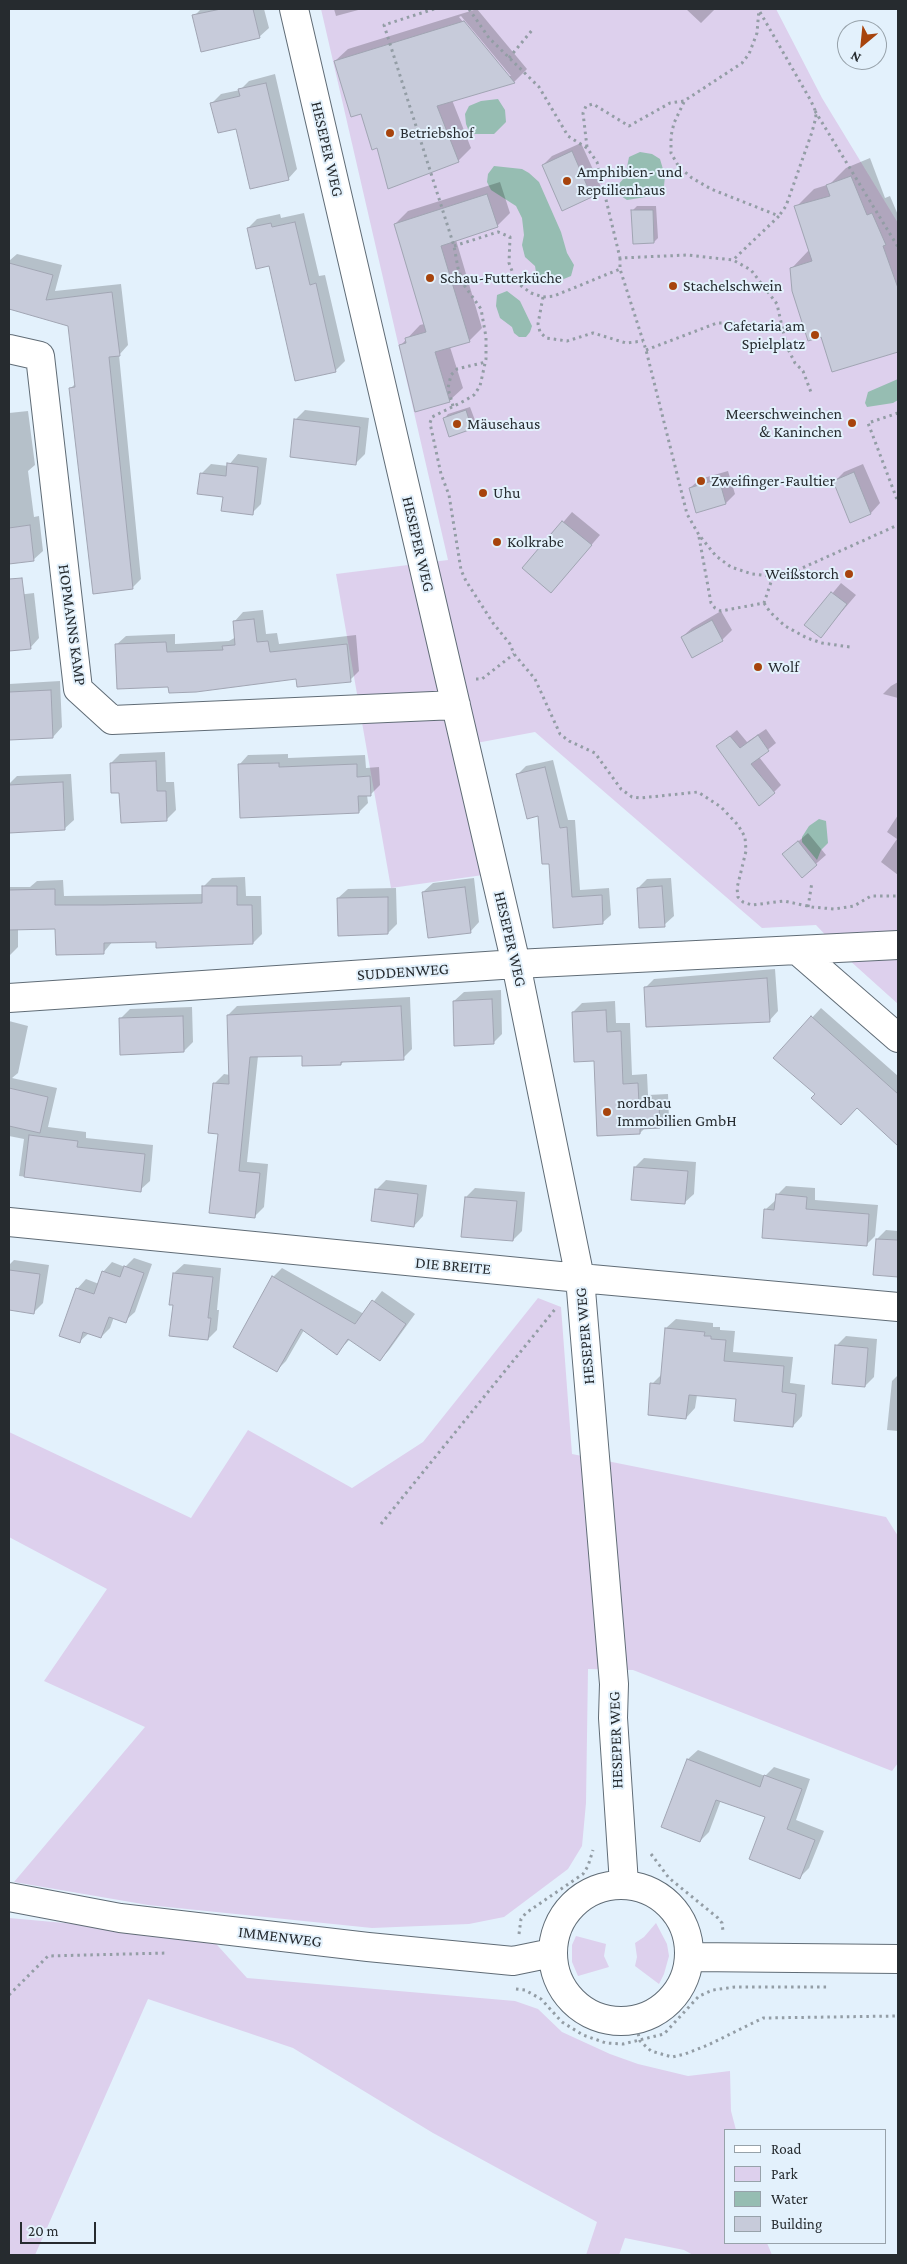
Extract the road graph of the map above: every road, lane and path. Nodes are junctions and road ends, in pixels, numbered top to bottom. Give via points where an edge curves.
1 (294, 9) edge
2 (434, 9) edge
3 (469, 9) edge
4 (759, 10) edge
5 (533, 29) dead end
6 (509, 58) junction
7 (684, 102) junction
8 (815, 110) junction
9 (587, 148) junction
10 (779, 216) junction
11 (454, 246) junction
12 (898, 247) edge
13 (620, 258) junction
14 (733, 260) junction
15 (620, 269) junction
16 (543, 297) junction
17 (783, 330) junction
18 (644, 341) junction
19 (9, 349) edge
20 (646, 350) junction
21 (486, 362) junction
22 (812, 395) dead end
23 (453, 406) junction
24 (898, 413) edge
25 (898, 502) edge
26 (898, 525) edge
27 (699, 535) junction
28 (773, 576) junction
29 (764, 603) junction
30 (850, 647) dead end
31 (514, 654) junction
32 (453, 693) junction
33 (812, 882) dead end
34 (898, 896) edge
35 (808, 907) junction
36 (898, 945) edge
37 (798, 951) junction
38 (516, 964) junction
39 (9, 998) edge
40 (898, 1038) edge
41 (9, 1222) edge
42 (580, 1278) junction
43 (898, 1307) edge
44 (381, 1524) dead end
45 (594, 1848) dead end
46 (649, 1850) dead end
47 (624, 1884) junction
48 (9, 1897) edge
49 (167, 1952) dead end
50 (552, 1954) junction
51 (692, 1956) junction
52 (722, 1957) junction
53 (898, 1960) edge
54 (513, 1961) junction
55 (833, 1987) dead end
56 (509, 1989) dead end
57 (722, 1989) junction
58 (518, 1990) junction
59 (9, 1995) edge
60 (898, 2016) edge
61 (638, 2031) junction

1 - 32 street, HESEPER WEG
2 - 11 path via 384,24
3 - 6 path via 489,38
4 - 7 path via 757,33 742,63
4 - 8 path
5 - 6 path
6 - 9 path via 539,87 568,136
7 - 9 path via 670,103 629,126 593,104 586,106 583,113
7 - 10 path via 671,136 671,152 679,167 711,189
8 - 10 path via 812,132 786,206
8 - 12 path
9 - 13 path via 596,162
10 - 14 path
11 - 16 path via 498,232 510,237 509,263 514,276 531,293
11 - 21 path via 464,284 481,309
13 - 14 path via 686,255
13 - 15 path
14 - 17 path via 751,270 777,304
15 - 16 path via 554,296
15 - 18 path
16 - 18 path via 538,324 546,338 567,341 593,333 626,343
17 - 20 path via 758,330 733,323 717,323
17 - 22 path via 787,347 803,371
18 - 20 path
19 - 32 street, HOPMANNS KAMP via 40,356 78,689 112,720
20 - 27 path via 687,514
21 - 23 path via 480,386 474,395
21 - 23 path via 457,369 451,374 448,388
23 - 31 path via 432,417 430,423 449,495 460,570
24 - 25 path via 868,423
26 - 28 path via 791,573
27 - 28 path via 716,556 731,566 752,574
27 - 29 path via 715,608 721,611
28 - 29 path
29 - 30 path via 785,626 807,638
31 - 32 path via 482,679
31 - 35 path via 535,679 560,734 595,753 621,789 640,798 698,792 721,806 745,837 746,851 737,888 738,897 743,902 752,905 784,901
32 - 38 street, HESEPER WEG
33 - 35 path
34 - 35 path via 871,896 854,906 834,910
36 - 37 street, SUDDENWEG
37 - 38 street, SUDDENWEG
37 - 40 street
38 - 39 street, SUDDENWEG
38 - 42 street, HESEPER WEG
41 - 42 street, DIE BREITE
42 - 43 street, DIE BREITE
42 - 44 path
42 - 47 street, HESEPER WEG via 614,1684 613,1718
45 - 54 path via 583,1874 533,1906 521,1919
46 - 52 path via 669,1878 722,1923
47 - 50 street via 598,1888 573,1903 556,1929
47 - 51 street via 645,1888 664,1899 682,1921
48 - 54 street, IMMENWEG via 120,1918
49 - 59 path via 48,1956
50 - 54 street, IMMENWEG
50 - 61 street via 559,1983 570,2000 585,2012
51 - 52 street
51 - 61 street via 682,1986 670,2002
52 - 53 street
52 - 57 path
54 - 58 path
55 - 57 path
56 - 58 path
57 - 61 path via 699,1996 664,2034
58 - 61 path via 526,1990 541,1999 562,2022 583,2035 606,2043 623,2044
60 - 61 path via 763,2018 708,2045 672,2057 651,2051

